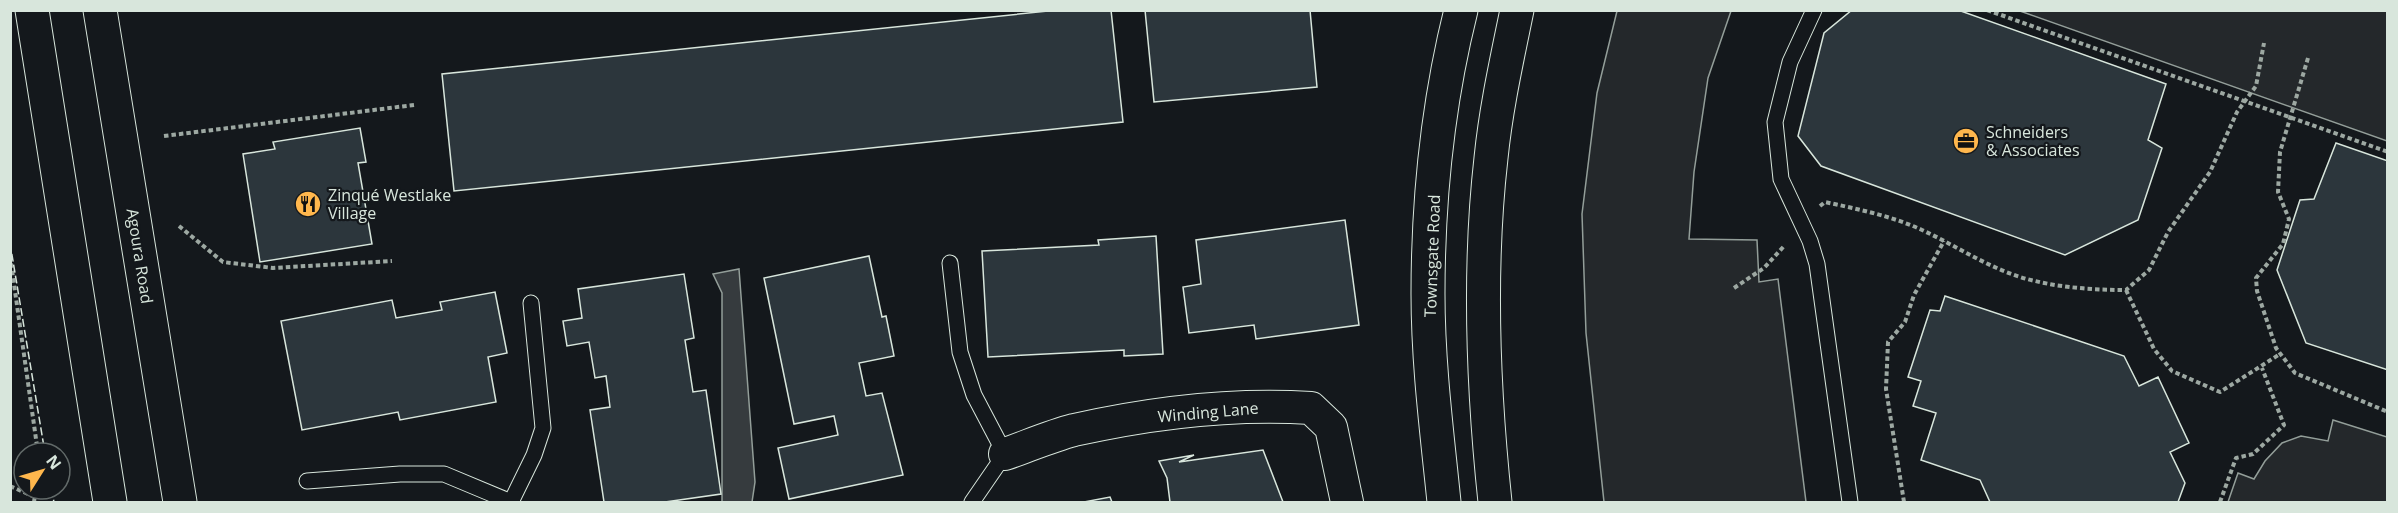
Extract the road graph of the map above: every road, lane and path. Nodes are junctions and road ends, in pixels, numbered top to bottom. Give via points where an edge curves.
1 (32, 10) edge
2 (100, 10) edge
3 (1461, 10) edge
4 (1517, 10) edge
5 (1814, 10) edge
6 (1987, 10) edge
7 (2264, 43) dead end
8 (2308, 58) dead end
9 (2245, 102) junction
10 (414, 105) dead end
11 (2290, 118) junction
12 (164, 136) dead end
13 (2388, 152) edge
14 (1803, 224) junction
15 (179, 226) dead end
16 (1944, 242) junction
17 (10, 256) edge
18 (392, 261) dead end
19 (950, 263) dead end
20 (1734, 288) dead end
21 (2126, 290) junction
22 (531, 303) dead end
23 (2280, 354) junction
24 (2262, 368) junction
25 (2388, 412) edge
26 (36, 441) edge
27 (1005, 454) junction
28 (307, 481) dead end
29 (110, 502) edge
30 (180, 502) edge
31 (511, 502) edge
32 (972, 502) edge
33 (1347, 502) edge
34 (1444, 502) edge
35 (1495, 502) edge
36 (1850, 502) edge
37 (1904, 502) edge
38 (2220, 502) edge

1 - 29 main road
2 - 30 main road, Agoura Road
3 - 34 main road, Townsgate Road via 1441,116 1431,212 1428,295
4 - 35 main road via 1498,107 1484,244 1484,343
5 - 14 lane via 1790,62 1775,123 1781,179
6 - 9 path
7 - 9 path via 2256,86
8 - 11 path
9 - 11 path
9 - 21 path via 2210,172 2168,232 2149,270
10 - 12 path
11 - 13 path
11 - 23 path via 2280,152 2278,192 2289,219 2283,244 2256,278
14 - 16 path via 1825,202 1920,229
14 - 20 path via 1764,268
14 - 36 lane via 1817,264
15 - 18 path via 223,262 273,268
16 - 21 path via 1995,268 2034,281
16 - 37 path via 1914,296 1905,322 1888,342 1886,389
17 - 26 path
19 - 27 lane via 960,352 974,395
21 - 24 path via 2154,349 2172,371 2220,392
22 - 31 lane via 543,428
23 - 24 path
23 - 25 path via 2295,373
24 - 38 path via 2284,425 2253,454 2236,458
27 - 32 lane
27 - 33 street, Winding Lane via 1073,430 1168,414 1278,406 1311,408 1331,427
28 - 31 lane via 444,474

